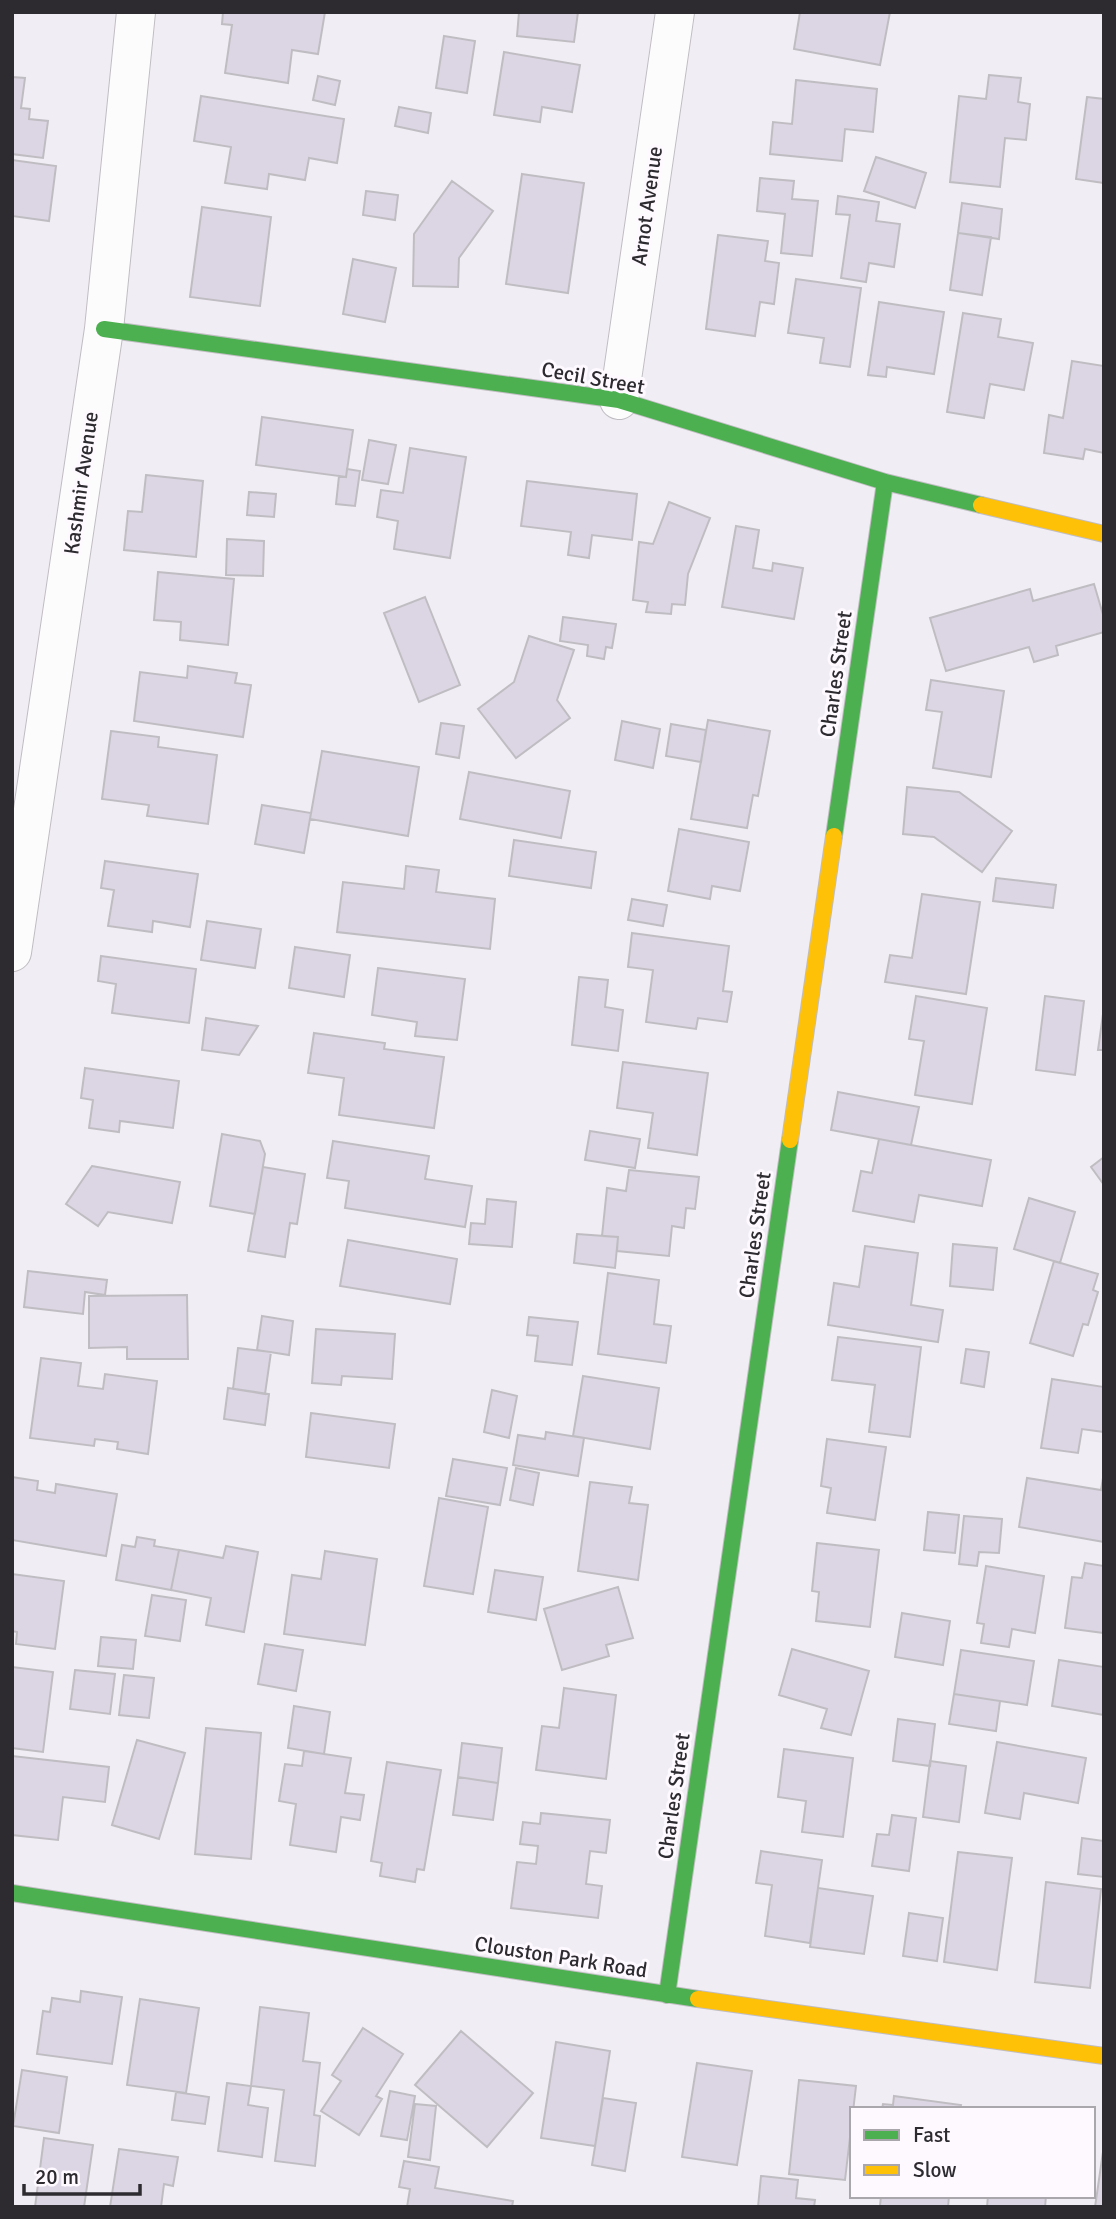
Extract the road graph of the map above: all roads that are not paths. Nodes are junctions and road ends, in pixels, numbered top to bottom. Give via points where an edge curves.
1 (136, 12) edge
2 (675, 12) edge
3 (104, 329) junction
4 (619, 400) junction
5 (885, 482) junction
6 (1104, 534) edge
7 (12, 952) edge
8 (12, 1893) edge
9 (667, 1995) junction
10 (1104, 2056) edge

1 - 3 street, Kashmir Avenue
2 - 4 street, Arnot Avenue
3 - 4 street, Cecil Street
3 - 7 street, Kashmir Avenue
4 - 5 street, Cecil Street
5 - 6 street, Cecil Street
5 - 9 street, Charles Street
8 - 9 street, Clouston Park Road
9 - 10 street, Clouston Park Road

